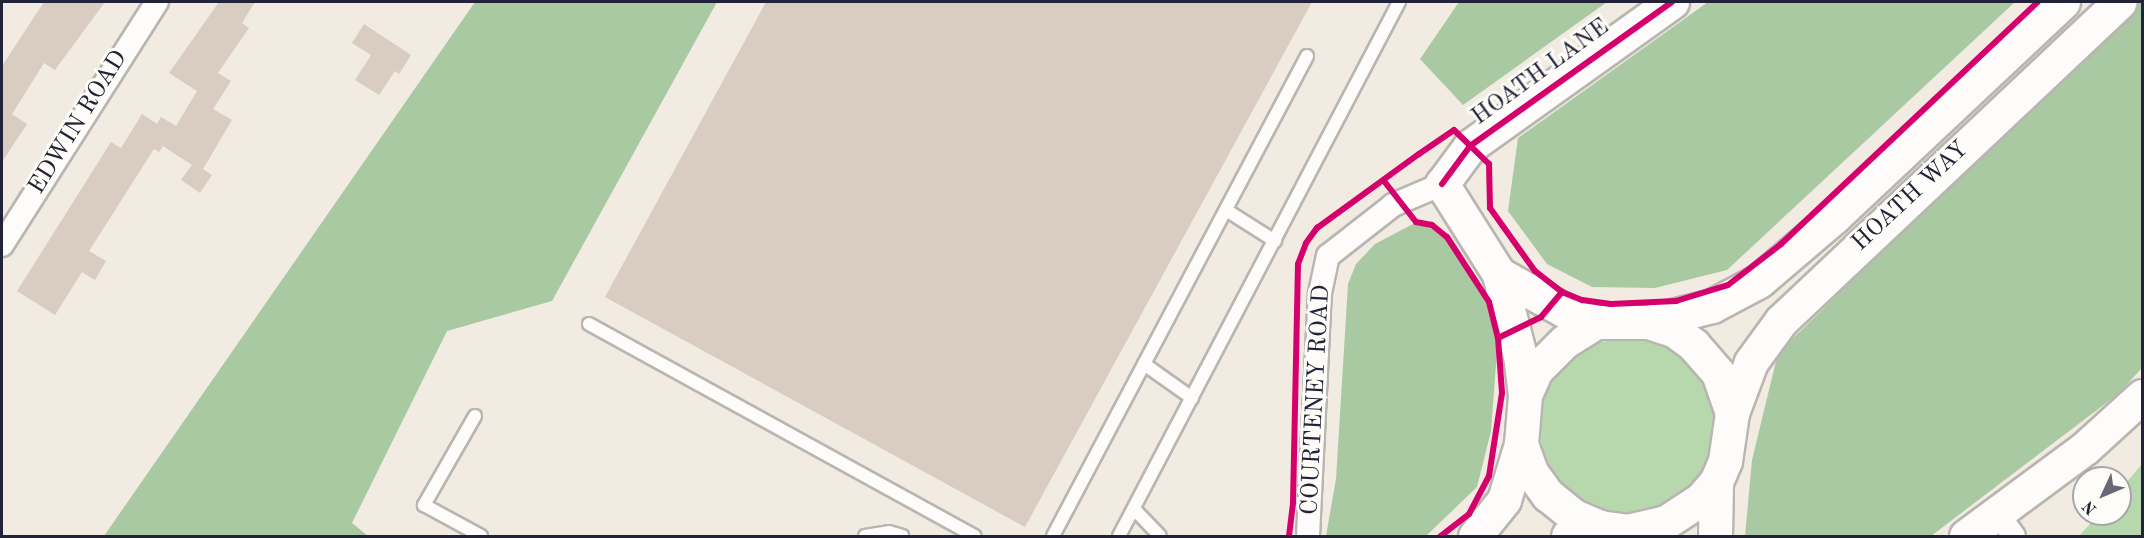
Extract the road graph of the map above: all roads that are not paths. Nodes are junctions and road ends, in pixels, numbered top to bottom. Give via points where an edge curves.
1 (157, 2) edge
2 (1399, 2) edge
3 (1672, 2) edge
4 (2062, 2) edge
5 (2119, 2) edge
6 (1307, 56) dead end
7 (1442, 184) junction
8 (1226, 210) junction
9 (1275, 241) junction
10 (2, 245) edge
11 (1499, 274) junction
12 (1648, 321) junction
13 (1596, 322) junction
14 (589, 324) dead end
15 (1144, 364) junction
16 (1525, 395) junction
17 (2142, 396) edge
18 (1192, 398) junction
19 (1732, 413) junction
20 (475, 416) dead end
21 (1521, 444) junction
22 (1716, 482) junction
23 (1134, 509) junction
24 (2006, 525) edge
25 (1600, 527) junction
26 (1651, 533) edge
27 (481, 537) edge
28 (865, 537) edge
29 (902, 537) edge
30 (974, 537) edge
31 (1053, 537) edge
32 (1119, 537) edge
33 (1160, 537) edge
34 (1308, 537) edge
35 (1475, 537) edge
36 (1568, 537) edge
37 (1715, 537) edge
38 (1966, 537) edge

1 - 10 street, EDWIN ROAD
2 - 9 lane
3 - 7 main road, HOATH LANE via 1470,146
4 - 12 main road, HOATH WAY via 1834,217 1759,282 1712,306
5 - 19 main road, HOATH WAY via 1781,321 1751,362
6 - 8 lane
7 - 11 main road via 1471,224
7 - 34 street, COURTENEY ROAD via 1393,205 1328,256 1320,293
8 - 9 lane
8 - 15 lane
9 - 18 lane
11 - 13 main road via 1572,315
11 - 16 main road via 1520,356
12 - 13 main road
12 - 19 main road via 1672,330 1708,358 1727,391
13 - 16 main road via 1548,355
14 - 30 lane
15 - 18 lane
15 - 31 lane
16 - 21 main road
17 - 24 main road
18 - 23 lane
19 - 22 main road via 1731,441
20 - 27 lane via 424,505
21 - 25 main road via 1532,472 1548,495 1574,516
21 - 35 main road via 1504,500
22 - 26 main road via 1686,512
22 - 37 main road
23 - 32 lane
23 - 33 lane
24 - 38 main road
25 - 26 main road
25 - 36 main road
28 - 29 lane via 889,532

